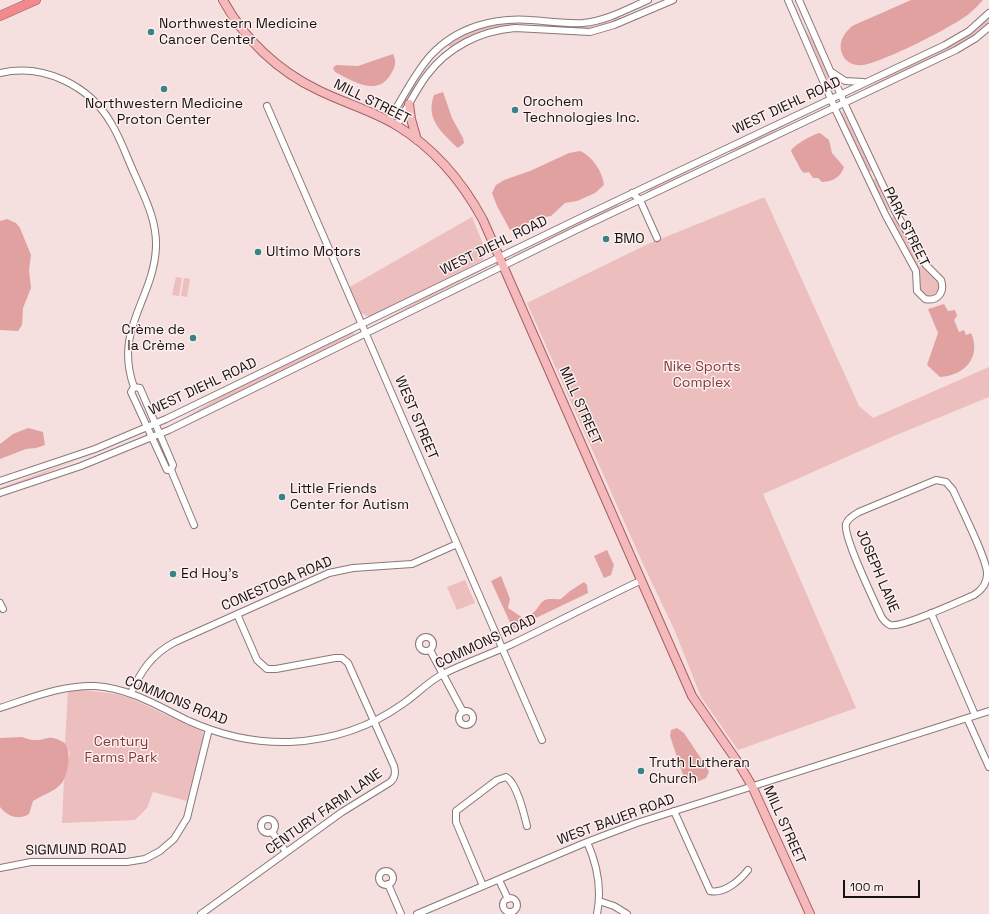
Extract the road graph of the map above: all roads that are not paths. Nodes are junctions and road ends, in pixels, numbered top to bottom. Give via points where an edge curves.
1 (36, 0) edge
2 (222, 0) edge
3 (648, 0) edge
4 (673, 0) edge
5 (788, 0) edge
6 (799, 0) edge
7 (989, 12) edge
8 (0, 16) edge
9 (989, 27) edge
10 (830, 71) junction
11 (0, 73) edge
12 (866, 82) junction
13 (840, 94) junction
14 (831, 98) junction
15 (844, 103) junction
16 (409, 104) junction
17 (267, 106) dead end
18 (835, 108) junction
19 (388, 121) junction
20 (396, 126) junction
21 (417, 140) junction
22 (632, 193) junction
23 (640, 200) junction
24 (658, 238) dead end
25 (499, 257) junction
26 (502, 266) junction
27 (362, 324) junction
28 (366, 333) junction
29 (134, 386) junction
30 (155, 423) junction
31 (146, 427) junction
32 (160, 434) junction
33 (152, 438) junction
34 (171, 470) junction
35 (0, 482) edge
36 (0, 494) edge
37 (194, 525) dead end
38 (457, 544) junction
39 (642, 580) junction
40 (0, 603) edge
41 (3, 609) dead end
42 (931, 613) junction
43 (237, 614) junction
44 (503, 648) junction
45 (430, 650) dead end
46 (442, 674) junction
47 (131, 693) junction
48 (0, 708) edge
49 (989, 711) edge
50 (463, 712) dead end
51 (975, 715) junction
52 (967, 718) junction
53 (374, 722) junction
54 (209, 729) junction
55 (542, 740) dead end
56 (989, 767) edge
57 (752, 786) junction
58 (674, 811) junction
59 (527, 826) dead end
60 (272, 832) dead end
61 (586, 842) junction
62 (286, 852) junction
63 (0, 868) edge
64 (748, 870) dead end
65 (499, 880) junction
66 (388, 884) dead end
67 (483, 886) junction
68 (508, 899) dead end
69 (599, 900) junction
70 (201, 914) edge
71 (402, 914) edge
72 (417, 914) edge
73 (596, 914) edge
74 (627, 914) edge
75 (810, 914) edge

1 - 8 highway
2 - 19 main road, MILL STREET via 248,38 280,67 318,90
3 - 19 street via 597,21 581,23 503,19 468,29 432,54 418,71
4 - 16 street via 614,26 590,32 515,28 478,36 439,60
5 - 14 street, PARK STREET
6 - 10 street, PARK STREET
7 - 12 street, WEST DIEHL ROAD via 957,39
9 - 15 street, WEST DIEHL ROAD via 956,50
10 - 12 street via 845,81
10 - 13 street, PARK STREET
11 - 29 street via 26,71 46,74 72,84 92,99 112,123 146,200 155,226 156,248 153,268 134,319 129,341 129,365
12 - 13 street, WEST DIEHL ROAD
13 - 14 street, WEST DIEHL ROAD
13 - 15 street, PARK STREET
14 - 18 street, PARK STREET
14 - 22 street, WEST DIEHL ROAD
15 - 18 street, WEST DIEHL ROAD
15 - 18 street, PARK STREET via 895,211 926,266 941,280 942,291 935,298 925,299 917,291 916,270 886,216
16 - 20 street
16 - 21 main road
17 - 27 street, WEST STREET
18 - 23 street, WEST DIEHL ROAD
19 - 20 main road, MILL STREET
20 - 21 main road, MILL STREET
21 - 25 main road, MILL STREET via 445,165 466,192
22 - 23 street
22 - 25 street, WEST DIEHL ROAD
23 - 24 street
23 - 26 street, WEST DIEHL ROAD
25 - 26 main road, MILL STREET
25 - 27 street, WEST DIEHL ROAD
26 - 28 street, WEST DIEHL ROAD
26 - 39 main road, MILL STREET
27 - 28 street, WEST STREET
27 - 30 street, WEST DIEHL ROAD
28 - 32 street, WEST DIEHL ROAD
28 - 38 street, WEST STREET
29 - 30 street via 140,388
29 - 31 street via 131,392
30 - 31 street, WEST DIEHL ROAD
30 - 32 street
31 - 33 street
31 - 35 street, WEST DIEHL ROAD via 75,456
32 - 33 street, WEST DIEHL ROAD
32 - 34 street via 173,465
33 - 34 street via 167,470
33 - 36 street, WEST DIEHL ROAD
34 - 37 street
38 - 43 street, CONESTOGA ROAD via 412,564 353,568 329,573
38 - 44 street, WEST STREET
39 - 44 street, COMMONS ROAD
39 - 57 main road, MILL STREET via 692,696 740,764
40 - 41 street
42 - 42 street, JOSEPH LANE via 974,595 986,582 986,567 953,490 941,480 931,481 859,512 851,516 846,527 848,538 881,616 888,624 899,624
42 - 51 street
43 - 47 street, CONESTOGA ROAD via 161,650 143,669
43 - 53 street, CENTURY FARM LANE via 257,660 267,669 335,658 345,660 351,667
44 - 46 street, COMMONS ROAD
44 - 55 street, WEST STREET
45 - 46 street
46 - 50 street
46 - 53 street, COMMONS ROAD via 404,704
47 - 48 street, COMMONS ROAD via 96,686 68,688
47 - 54 street, COMMONS ROAD
49 - 51 street, WEST BAUER ROAD
51 - 52 street, WEST BAUER ROAD
52 - 56 street
52 - 57 street, WEST BAUER ROAD
53 - 54 street, COMMONS ROAD via 334,736 291,742 252,740
53 - 62 street, CENTURY FARM LANE via 394,766 394,778
54 - 63 street, SIGMUND ROAD via 187,818 174,839 160,851 144,859 126,862 31,862
57 - 58 street, WEST BAUER ROAD
57 - 75 main road, MILL STREET
58 - 61 street, WEST BAUER ROAD
58 - 64 street via 710,892 733,885
59 - 67 street via 511,781 506,777 497,780 456,811 456,822
60 - 62 street
61 - 65 street, WEST BAUER ROAD
61 - 69 street via 595,864
62 - 70 street, CENTURY FARM LANE
65 - 67 street, WEST BAUER ROAD
65 - 68 street
66 - 71 street
67 - 72 street, WEST BAUER ROAD
69 - 73 street
69 - 74 street

